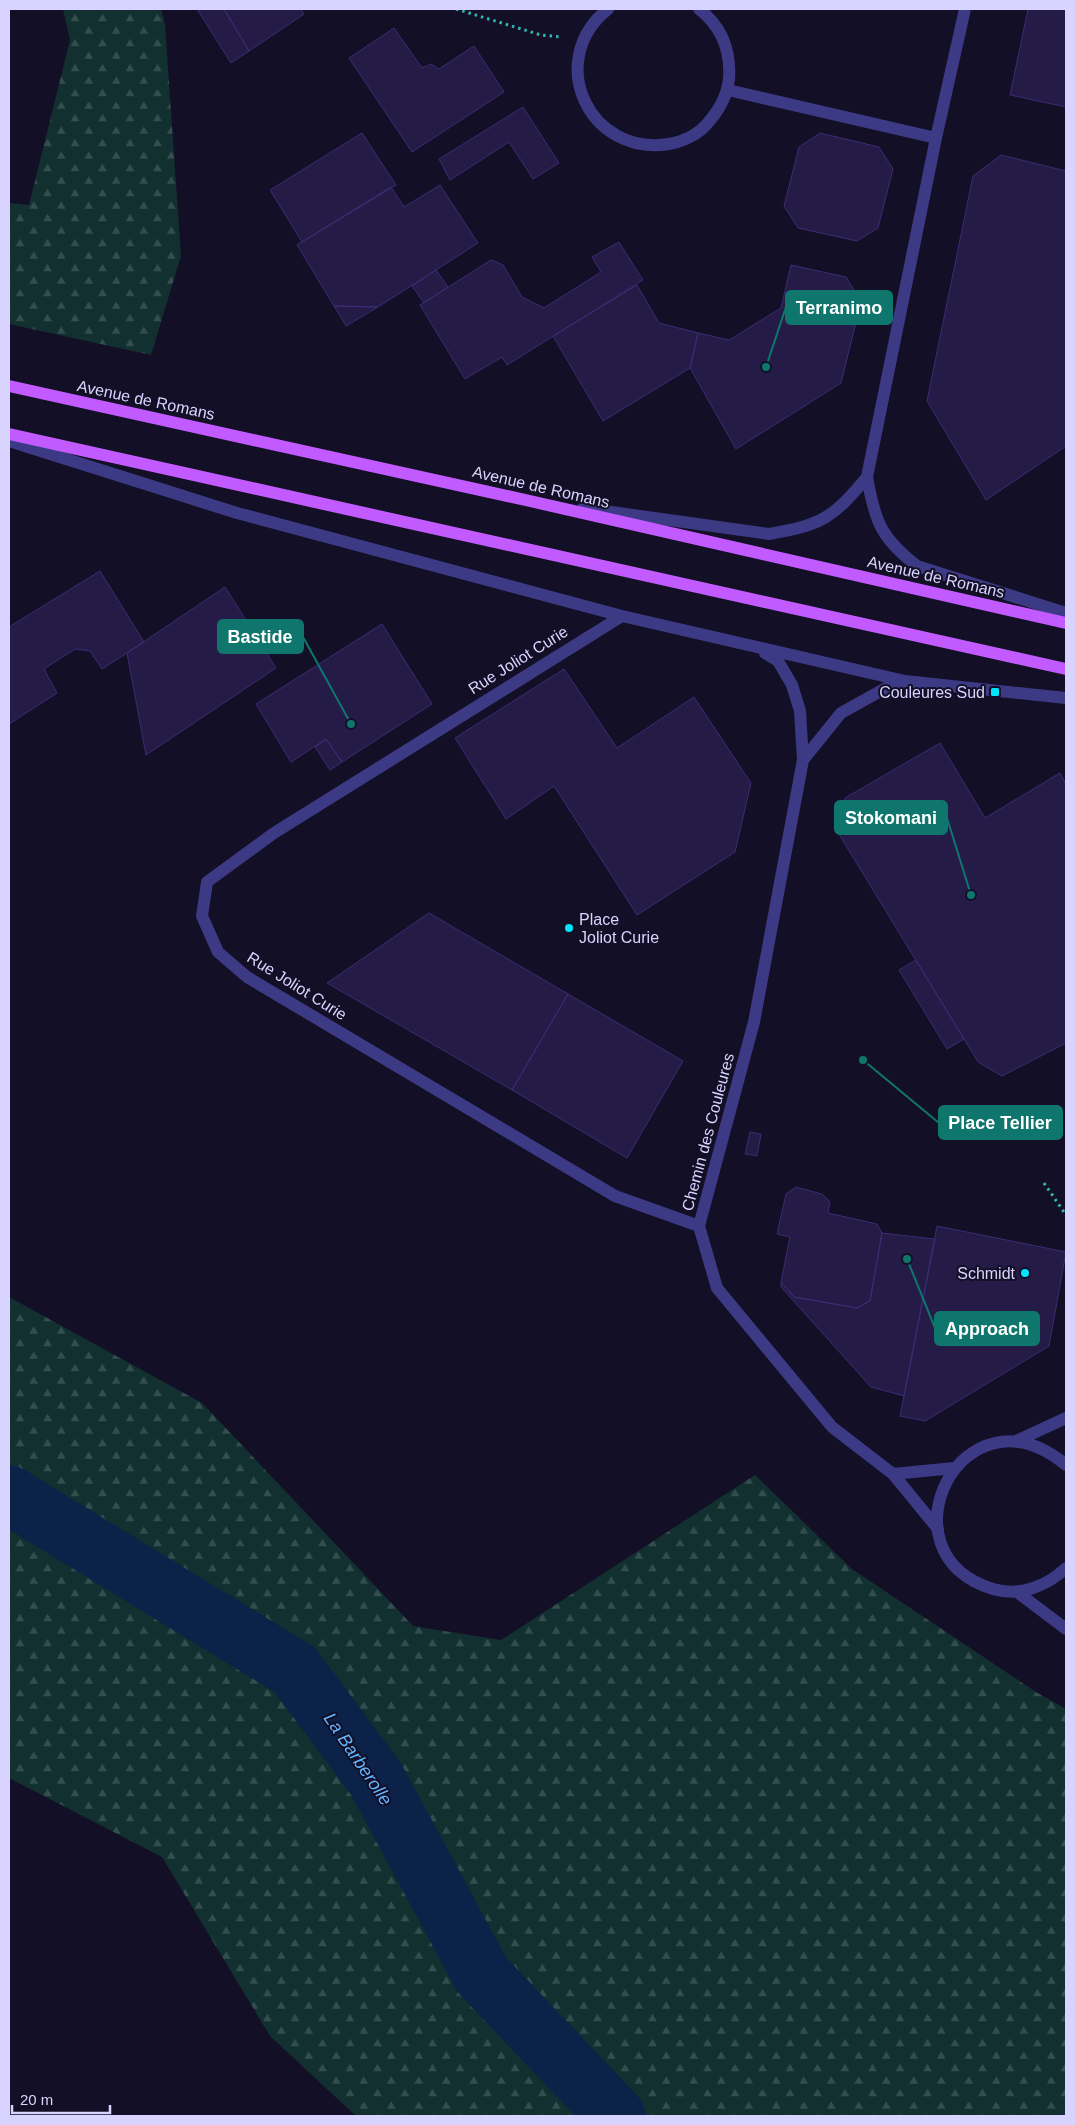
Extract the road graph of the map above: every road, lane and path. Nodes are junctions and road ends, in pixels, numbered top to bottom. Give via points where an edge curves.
1 (456, 9) edge
2 (608, 9) edge
3 (699, 9) edge
4 (965, 9) edge
5 (583, 40) junction
6 (728, 90) junction
7 (936, 138) junction
8 (9, 386) edge
9 (9, 434) edge
10 (9, 441) edge
11 (866, 477) junction
12 (530, 501) junction
13 (1066, 612) edge
14 (622, 616) junction
15 (1066, 623) edge
16 (756, 647) junction
17 (1066, 669) edge
18 (905, 681) junction
19 (1066, 698) edge
20 (803, 760) junction
21 (1044, 1183) dead end
22 (1066, 1215) edge
23 (699, 1226) junction
24 (1066, 1418) edge
25 (1016, 1442) junction
26 (1066, 1465) edge
27 (954, 1468) junction
28 (893, 1474) junction
29 (938, 1529) junction
30 (1066, 1568) edge
31 (1017, 1592) junction
32 (1066, 1629) edge

1 - 5 path via 541,35
2 - 5 street via 597,18
3 - 6 street via 710,18 724,40 730,64
4 - 7 street
5 - 6 street via 577,64 579,89 590,112 607,130 629,142 653,146 678,142 701,131 717,113
6 - 7 street
7 - 11 street
8 - 12 main road, Avenue de Romans
9 - 17 main road
10 - 14 street via 237,513
11 - 12 street via 842,507 826,519 769,534
11 - 13 street via 881,530 897,551 918,566
12 - 15 main road, Avenue de Romans
14 - 16 street
14 - 23 street, Rue Joliot Curie via 274,833 207,882 202,916 218,952 247,977 615,1196
16 - 18 street
16 - 20 street via 778,661 792,685 800,711
18 - 19 street
18 - 20 street via 841,713
20 - 23 street, Chemin des Couleures via 754,1022
21 - 22 path
23 - 28 street, Chemin des Couleures via 717,1288 832,1427
24 - 25 street
25 - 26 street via 1035,1445
25 - 27 street via 994,1443 972,1453
27 - 28 street
27 - 29 street via 939,1497
28 - 29 street, Chemin des Couleures
29 - 31 street via 952,1562 965,1576 981,1585
30 - 31 street via 1056,1578
31 - 32 street

